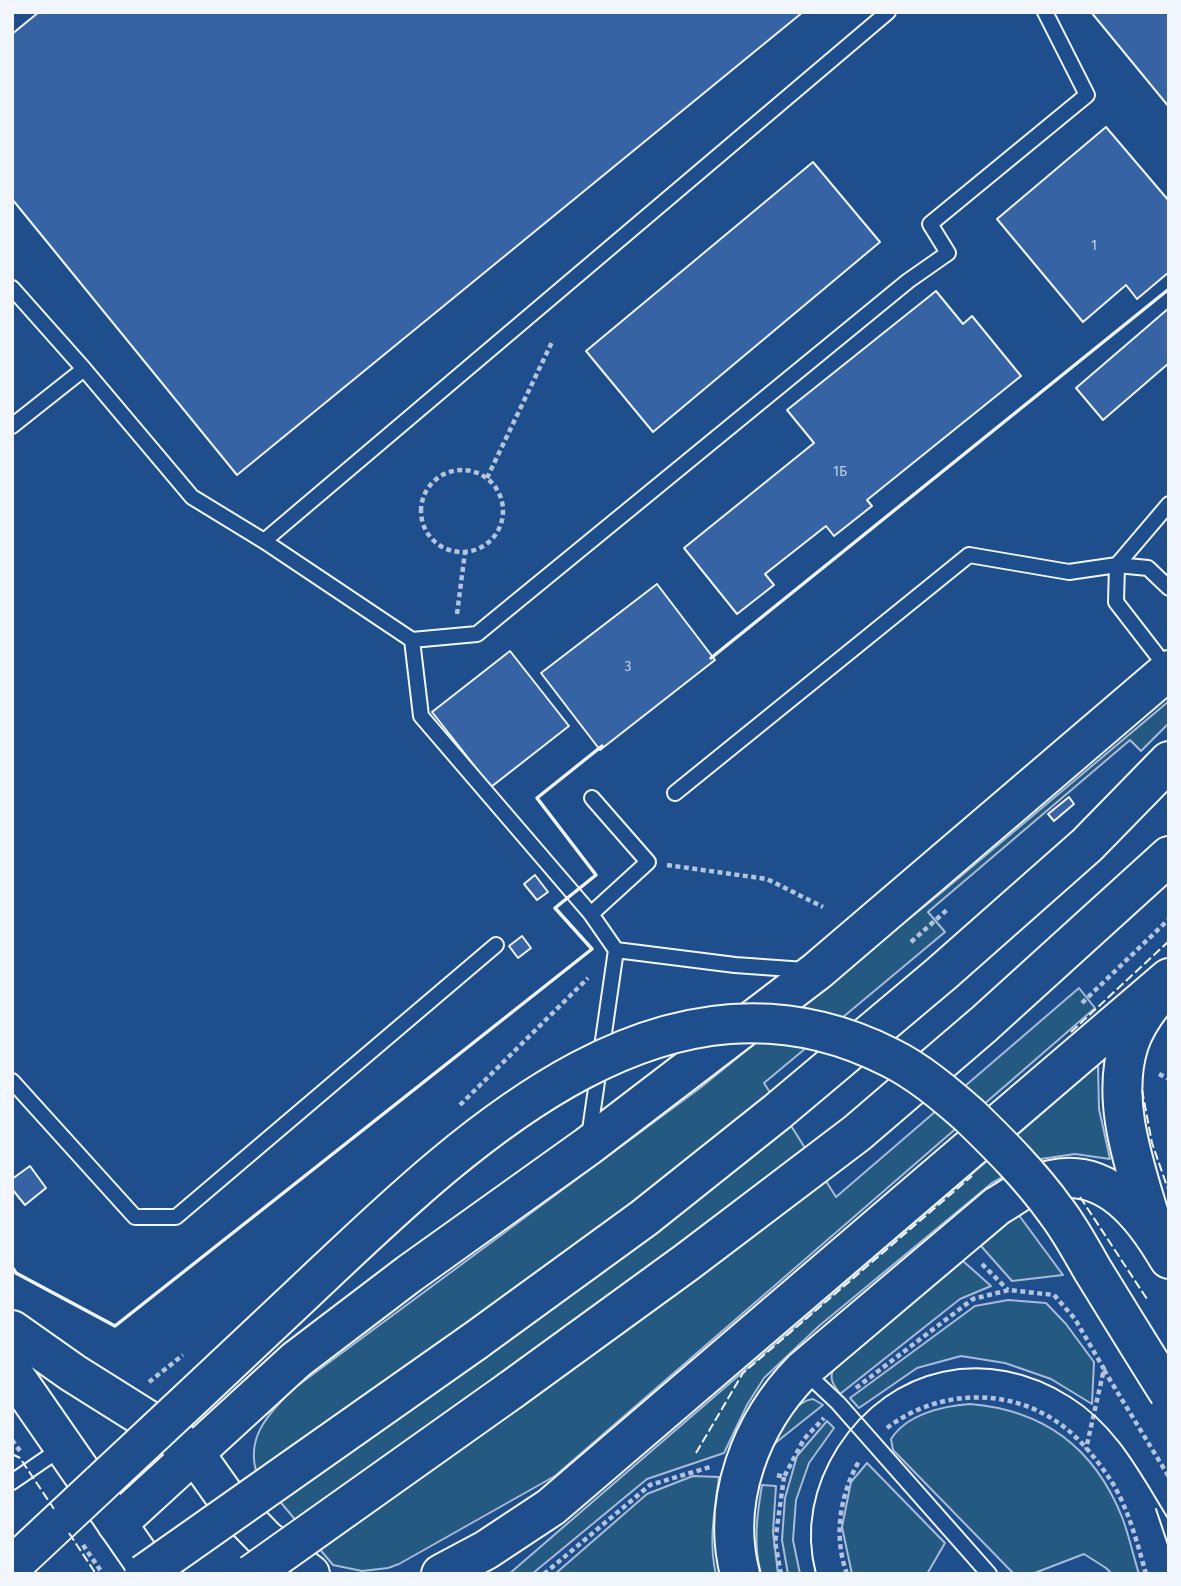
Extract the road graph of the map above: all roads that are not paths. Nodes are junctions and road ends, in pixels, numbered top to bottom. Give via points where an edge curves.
1 (888, 12) edge
2 (1045, 12) edge
3 (12, 288) edge
4 (84, 369) junction
5 (12, 426) edge
6 (1169, 504) edge
7 (264, 541) junction
8 (1117, 565) junction
9 (1169, 588) edge
10 (412, 640) junction
11 (1169, 670) edge
12 (1169, 761) edge
13 (675, 793) dead end
14 (592, 798) dead end
15 (1169, 856) edge
16 (591, 914) junction
17 (496, 945) dead end
18 (616, 950) junction
19 (817, 971) junction
20 (1168, 979) edge
21 (12, 1081) edge
22 (588, 1146) junction
23 (1161, 1247) edge
24 (12, 1330) edge
25 (803, 1370) junction
26 (12, 1372) edge
27 (1169, 1393) edge
28 (64, 1446) junction
29 (195, 1454) junction
30 (12, 1482) edge
31 (117, 1524) junction
32 (12, 1566) edge
33 (144, 1574) edge
34 (152, 1574) edge
35 (252, 1574) edge
36 (310, 1574) edge
37 (441, 1574) edge
38 (740, 1574) edge
39 (989, 1574) edge

1 - 7 lane
2 - 10 lane via 1087,95 930,224 948,253 897,289 477,634
3 - 4 lane
4 - 5 lane
4 - 7 lane via 192,498
6 - 8 lane
7 - 10 lane
8 - 9 lane via 1148,568
8 - 11 lane via 1116,602
8 - 13 lane via 1069,572 969,555
10 - 16 lane via 421,716
11 - 19 main road
12 - 33 main road, bridge via 1087,845 941,974 644,1218
14 - 16 lane via 648,862
15 - 35 main road, bridge via 857,1133 687,1262
16 - 18 lane
17 - 21 lane via 176,1217 135,1217
18 - 19 lane
18 - 22 lane
19 - 22 main road
20 - 23 main road via 1128,1045 1123,1103 1130,1144
20 - 37 main road via 551,1507
22 - 29 main road via 296,1360
23 - 25 main road via 1117,1193 1101,1184 1060,1178 1032,1185 997,1206
24 - 29 main road
25 - 38 main road via 766,1414 743,1468 735,1523
25 - 39 lane via 872,1440
26 - 28 main road
27 - 32 main road, bridge via 1056,1211 1007,1151 952,1100 891,1057 810,1027 768,1023 709,1026 666,1035 600,1060 529,1100 469,1145 382,1220
28 - 30 lane
28 - 31 main road
29 - 31 main road
29 - 36 main road via 229,1502 265,1539
31 - 34 main road

